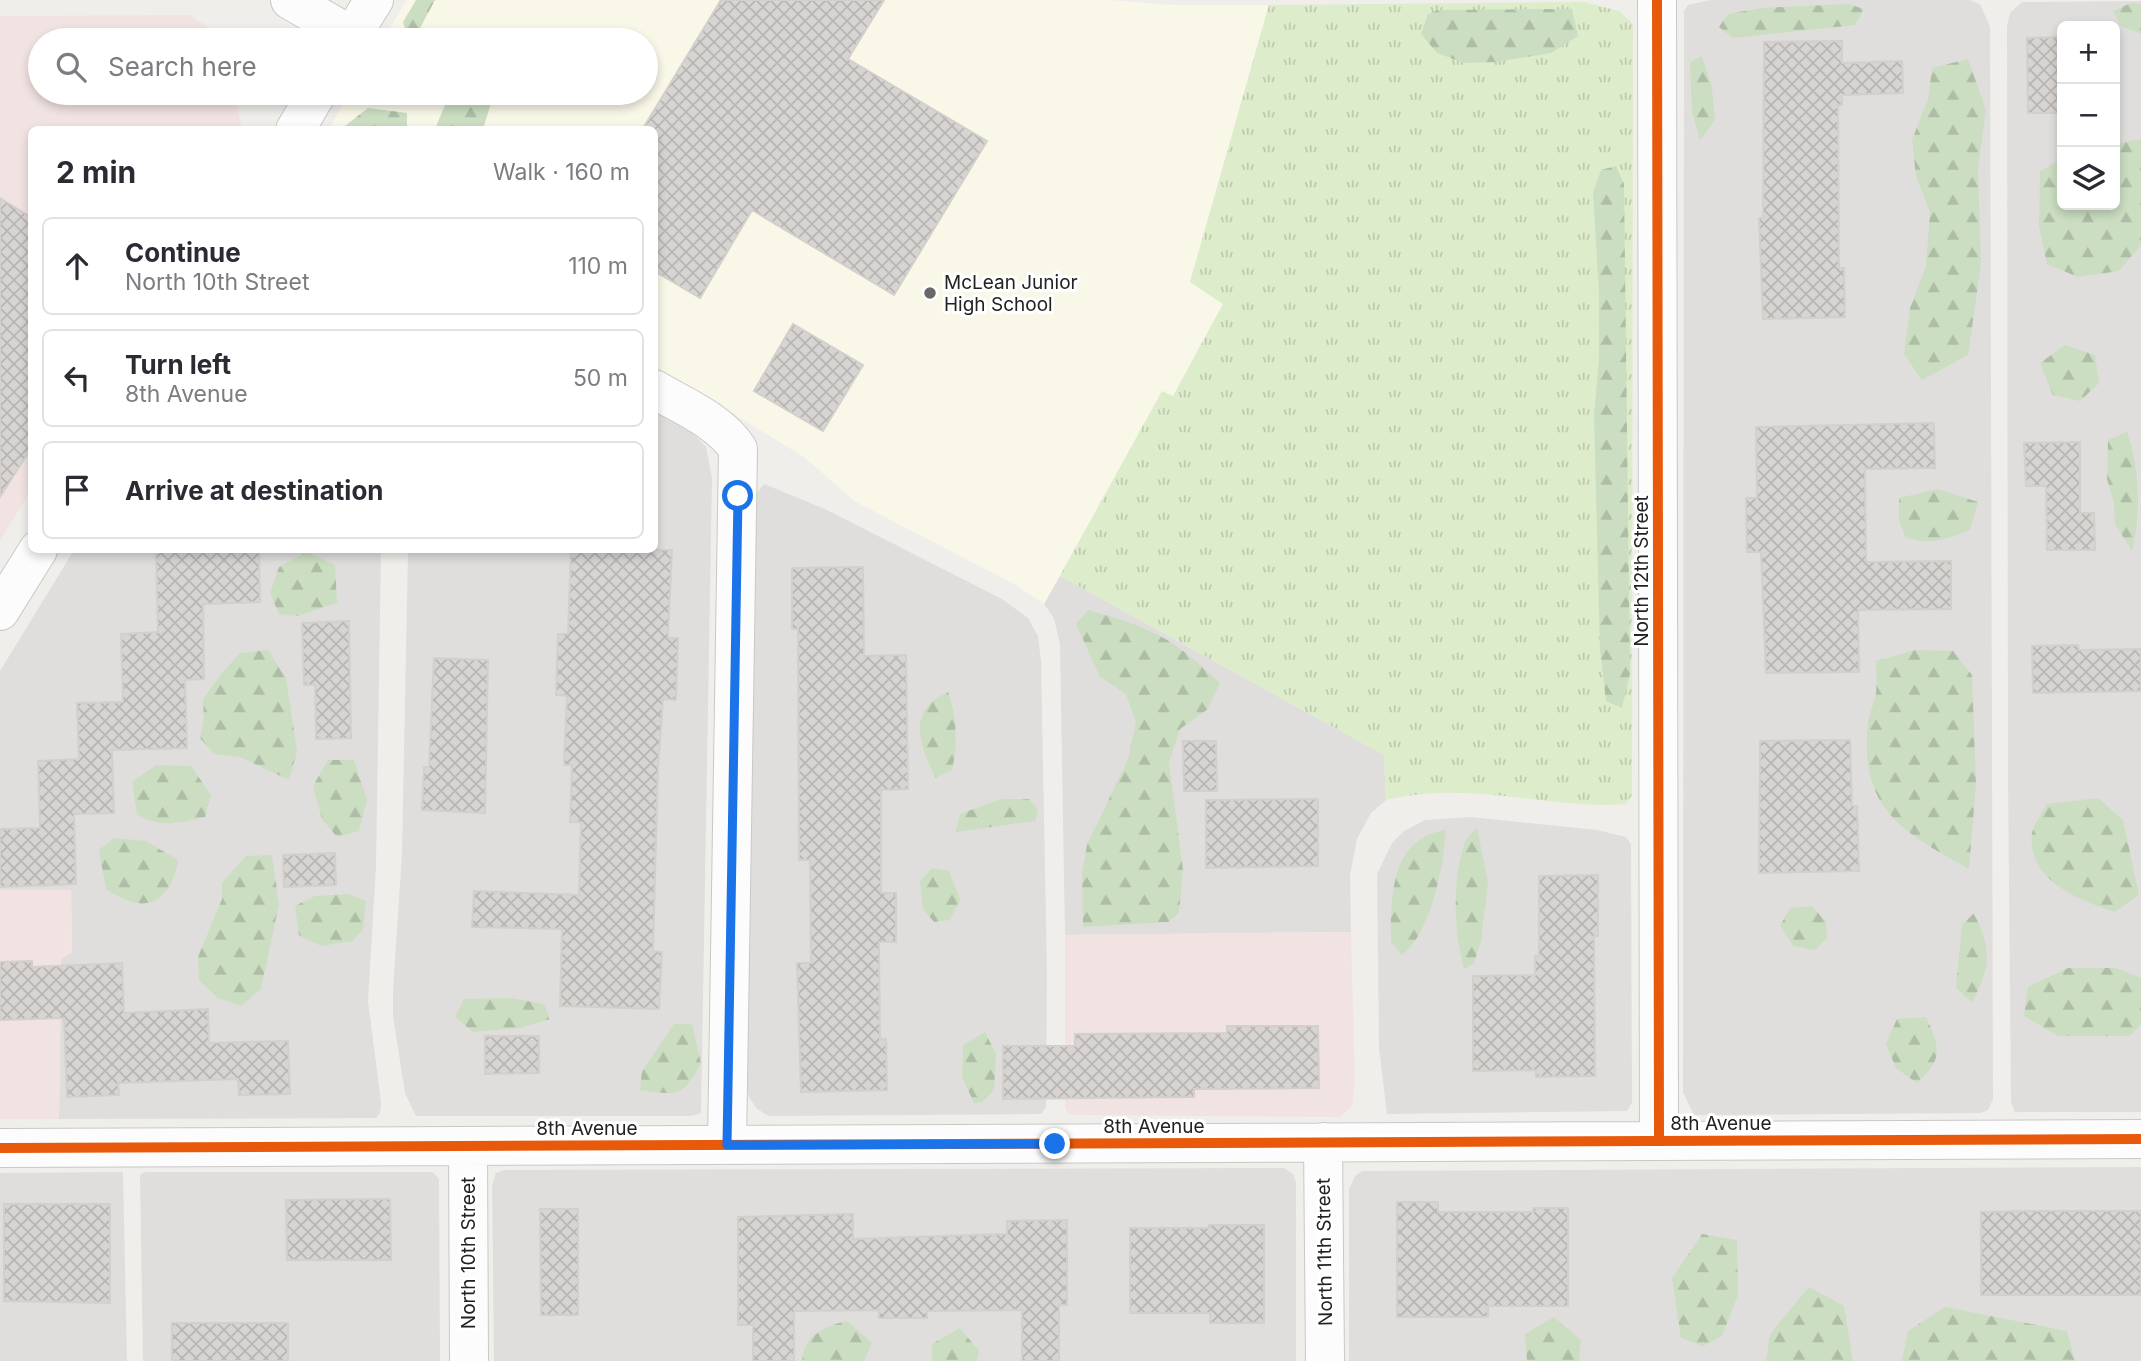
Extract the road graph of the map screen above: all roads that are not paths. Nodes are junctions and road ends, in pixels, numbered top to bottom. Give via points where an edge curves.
1 (290, 0) edge
2 (374, 0) edge
3 (1657, 0) edge
4 (335, 28) edge
5 (357, 28) edge
6 (310, 105) edge
7 (297, 126) edge
8 (658, 390) edge
9 (36, 553) edge
10 (0, 611) edge
11 (2141, 1139) edge
12 (1659, 1141) junction
13 (1323, 1142) junction
14 (727, 1145) junction
15 (468, 1146) junction
16 (0, 1148) edge
17 (469, 1361) edge
18 (1325, 1361) edge

1 - 4 street
2 - 5 street
3 - 12 street, North 12th Street
6 - 7 street
8 - 14 street via 718,427 738,449
9 - 10 street
11 - 12 street, 8th Avenue
12 - 13 street, 8th Avenue
13 - 14 street, 8th Avenue
13 - 18 street, North 11th Street
14 - 15 street, 8th Avenue
15 - 16 street, 8th Avenue
15 - 17 street, North 10th Street

